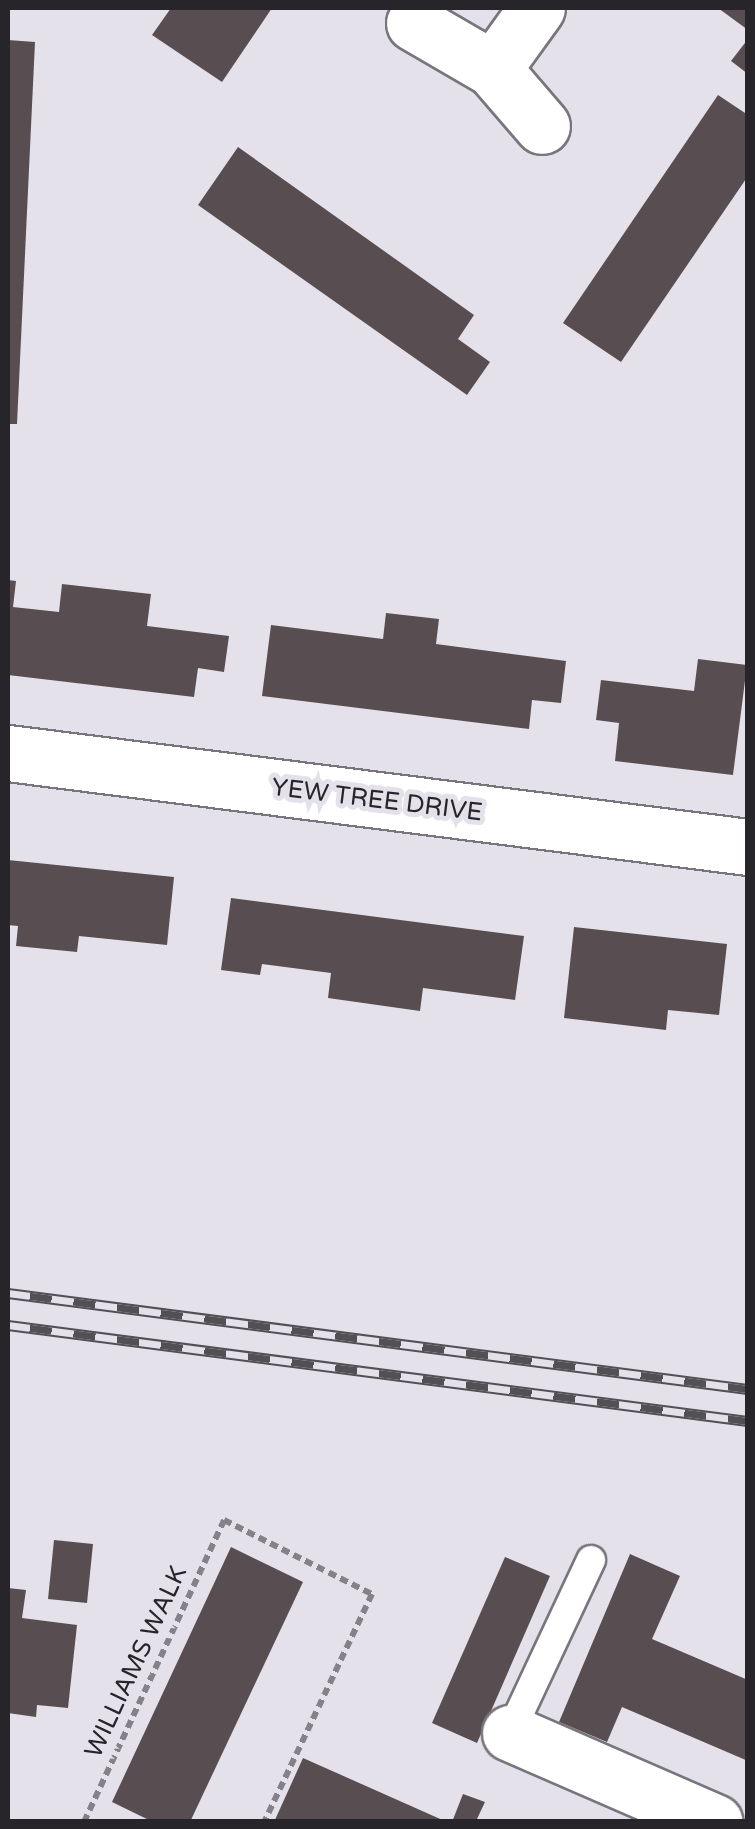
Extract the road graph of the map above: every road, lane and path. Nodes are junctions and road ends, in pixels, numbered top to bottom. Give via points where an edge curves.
1 (537, 8) edge
2 (414, 23) dead end
3 (493, 69) junction
4 (542, 126) dead end
5 (8, 753) edge
6 (748, 847) edge
7 (591, 1560) dead end
8 (510, 1732) joint
9 (84, 1822) edge
10 (264, 1822) edge
11 (715, 1822) edge

1 - 3 street
2 - 3 street
3 - 4 street
5 - 6 street, YEW TREE DRIVE
7 - 8 lane
8 - 11 street
9 - 10 path, WILLIAMS WALK via 224,1520 372,1594

